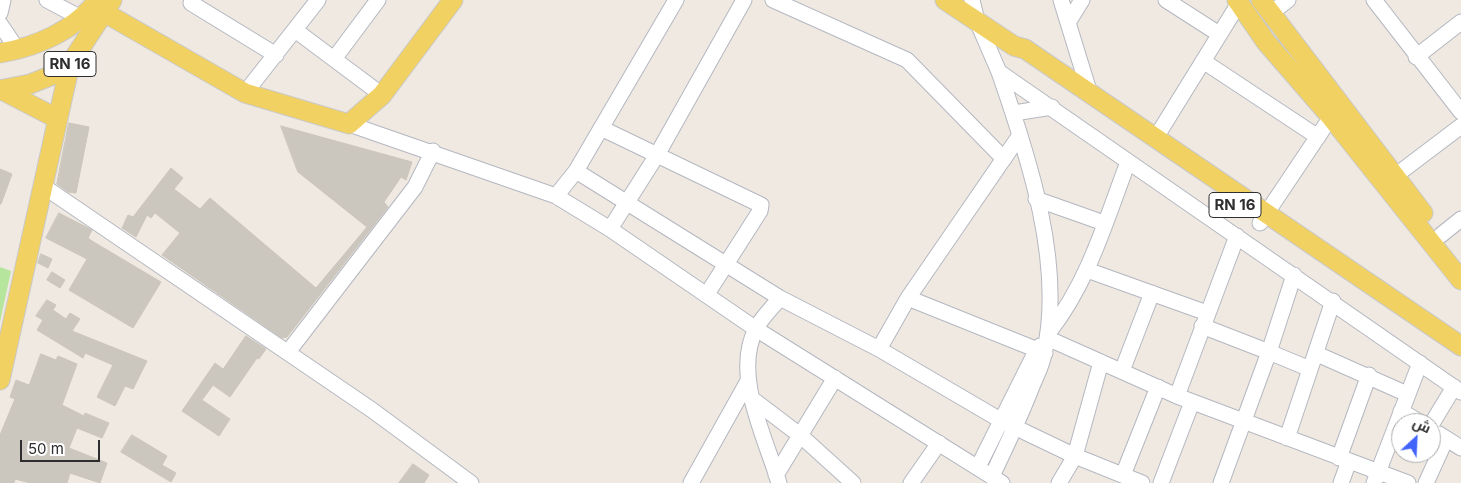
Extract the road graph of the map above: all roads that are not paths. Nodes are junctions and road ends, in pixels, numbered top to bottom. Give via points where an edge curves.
1 (3, 0) edge
2 (47, 0) edge
3 (318, 0) edge
4 (378, 0) edge
5 (453, 0) edge
6 (676, 0) edge
7 (744, 0) edge
8 (773, 0) edge
9 (945, 0) edge
10 (972, 0) edge
11 (1061, 0) edge
12 (1082, 0) edge
13 (1166, 0) edge
14 (1288, 0) edge
15 (1374, 0) edge
16 (1238, 2) edge
17 (191, 3) dead end
18 (98, 7) edge
19 (1266, 7) edge
20 (0, 13) edge
21 (977, 21) junction
22 (1069, 21) junction
23 (1461, 22) edge
24 (0, 24) edge
25 (295, 30) junction
26 (1219, 34) junction
27 (1011, 44) junction
28 (8, 51) edge
29 (276, 55) junction
30 (1416, 57) junction
31 (334, 59) junction
32 (1203, 61) junction
33 (70, 64) junction
34 (997, 67) junction
35 (1, 90) edge
36 (246, 93) junction
37 (1090, 94) junction
38 (382, 95) junction
39 (1052, 107) junction
40 (1461, 112) edge
41 (1014, 113) junction
42 (1332, 117) junction
43 (58, 120) junction
44 (349, 124) junction
45 (1461, 126) edge
46 (601, 128) junction
47 (1020, 135) junction
48 (1318, 137) junction
49 (1155, 139) junction
50 (433, 151) junction
51 (657, 155) junction
52 (1004, 159) junction
53 (1128, 162) junction
54 (576, 171) junction
55 (1395, 176) junction
56 (43, 186) junction
57 (556, 196) junction
58 (1036, 199) junction
59 (626, 204) junction
60 (1263, 218) junction
61 (1461, 219) edge
62 (1104, 223) junction
63 (610, 229) junction
64 (1440, 235) junction
65 (1237, 236) junction
66 (1461, 261) edge
67 (726, 265) junction
68 (1087, 270) junction
69 (1294, 275) junction
70 (1461, 280) edge
71 (1152, 293) junction
72 (707, 294) junction
73 (780, 298) junction
74 (908, 298) junction
75 (1333, 301) junction
76 (1205, 320) junction
77 (756, 329) junction
78 (1044, 343) junction
79 (1461, 346) edge
80 (879, 349) junction
81 (288, 352) junction
82 (1269, 352) junction
83 (1317, 354) junction
84 (1461, 360) edge
85 (1101, 362) junction
86 (1420, 362) junction
87 (1310, 369) junction
88 (1122, 371) junction
89 (1369, 375) junction
90 (835, 378) junction
91 (0, 380) edge
92 (748, 381) junction
93 (1158, 387) junction
94 (1457, 389) edge
95 (1407, 394) junction
96 (1177, 396) junction
97 (752, 398) junction
98 (1192, 402) junction
99 (1401, 411) junction
100 (1404, 413) edge
101 (1440, 413) edge
102 (1245, 422) junction
103 (1008, 425) junction
104 (801, 436) junction
105 (1441, 436) edge
106 (1287, 438) junction
107 (1446, 439) junction
108 (939, 442) junction
109 (1461, 448) edge
110 (1075, 456) junction
111 (1344, 459) junction
112 (978, 466) junction
113 (1376, 478) edge
114 (778, 479) edge
115 (997, 479) edge
116 (1133, 480) edge
117 (471, 483) edge
118 (691, 483) edge
119 (853, 483) edge
120 (911, 483) edge
121 (1059, 483) edge
122 (1161, 483) edge
123 (1221, 483) edge
124 (1341, 483) edge
125 (1408, 483) edge
126 (1426, 483) edge

1 - 20 street
2 - 18 street
3 - 25 street
4 - 31 street
5 - 38 main road
6 - 46 street
7 - 51 street
8 - 52 street via 907,60
9 - 21 main road, RN 16
10 - 21 street
11 - 22 street
12 - 22 street
13 - 26 street
14 - 19 street
15 - 30 street
16 - 26 street
16 - 42 main road via 1266,42
17 - 29 street
18 - 28 main road, RN 16 via 56,34
18 - 33 main road, RN 16
18 - 36 main road
19 - 55 main road
21 - 27 main road, RN 16
21 - 34 street
22 - 37 street
23 - 30 street
24 - 28 street
25 - 29 street
25 - 31 street
26 - 32 street
27 - 34 street
27 - 37 main road, RN 16 via 1025,49
27 - 60 main road, RN 16 via 1020,55
29 - 36 street
30 - 40 street
31 - 38 street
32 - 48 street
32 - 49 street
33 - 35 main road, RN 16 via 58,73
33 - 43 main road
34 - 39 street
34 - 41 street
35 - 43 main road
36 - 44 main road
37 - 49 main road, RN 16
38 - 44 main road
39 - 41 street
39 - 53 street
41 - 47 street
42 - 48 street
42 - 70 main road
43 - 56 main road
44 - 50 street
45 - 55 street
46 - 51 street
46 - 54 street
47 - 52 street
47 - 58 street
48 - 60 street
49 - 60 main road, RN 16
50 - 57 street
50 - 81 street via 415,187
51 - 59 street
51 - 67 street via 761,205
52 - 74 street
53 - 62 street
53 - 65 street
54 - 57 street
54 - 59 street
55 - 64 main road
56 - 81 street
56 - 91 main road
57 - 63 street
58 - 62 street
58 - 78 street via 1051,273 1051,308
59 - 63 street
59 - 67 street
60 - 79 main road, RN 16
60 - 84 main road, RN 16
61 - 64 street
62 - 68 street
63 - 72 street
64 - 66 main road
65 - 69 street
65 - 76 street
67 - 72 street
67 - 73 street
68 - 71 street
68 - 78 street
69 - 75 street
69 - 82 street
71 - 76 street
71 - 88 street
72 - 77 street
73 - 77 street
73 - 80 street
74 - 78 street
74 - 80 street
75 - 83 street
75 - 86 street
76 - 82 street
76 - 96 street
77 - 90 street
77 - 92 street
78 - 85 street
78 - 103 street
80 - 103 street
81 - 117 street
82 - 87 street
82 - 102 street
83 - 87 street
83 - 89 street
85 - 88 street
85 - 110 street
86 - 94 street
86 - 95 street
87 - 106 street
88 - 93 street
89 - 95 street
89 - 111 street
90 - 104 street
90 - 108 street
92 - 97 street
92 - 118 street
93 - 96 street
93 - 116 street
94 - 101 street
95 - 99 street
96 - 98 street
97 - 104 street
97 - 114 street
98 - 102 street
98 - 122 street
99 - 100 street
99 - 113 street
102 - 106 street
102 - 123 street
103 - 110 street
103 - 112 street
103 - 115 street
104 - 114 street
104 - 119 street
105 - 107 street
106 - 111 street
107 - 109 street
107 - 126 street
108 - 112 street
108 - 120 street
110 - 116 street
110 - 121 street
111 - 113 street
111 - 124 street
112 - 115 street
113 - 125 street

